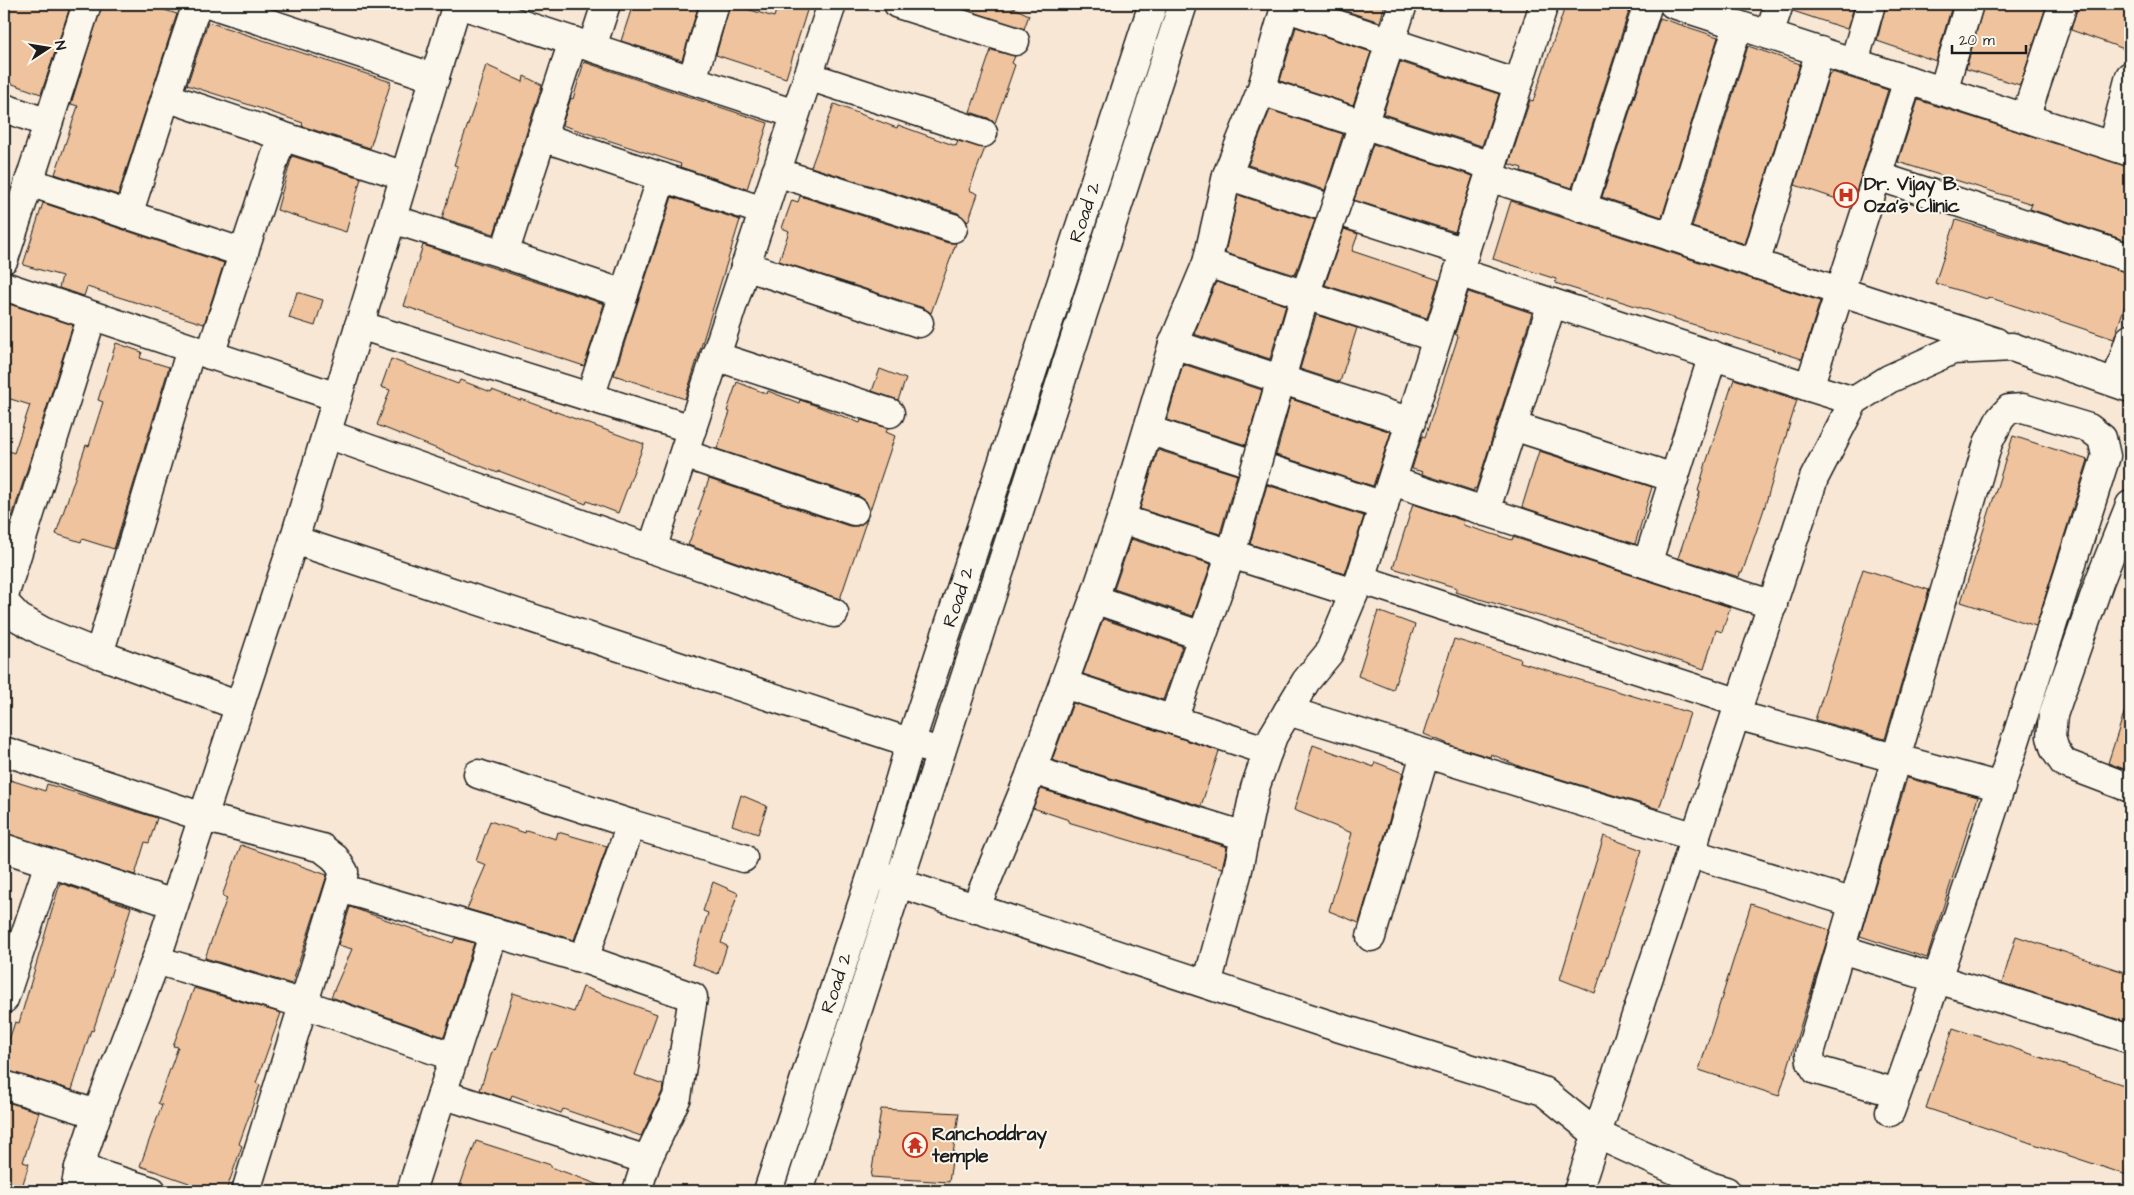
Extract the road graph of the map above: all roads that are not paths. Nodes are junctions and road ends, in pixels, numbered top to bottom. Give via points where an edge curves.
1 (87, 4) edge
2 (197, 4) edge
3 (210, 4) edge
4 (458, 4) edge
5 (606, 4) edge
6 (715, 4) edge
7 (832, 4) edge
8 (898, 4) edge
9 (1153, 4) edge
10 (1183, 4) edge
11 (1403, 4) edge
12 (1544, 4) edge
13 (1648, 4) edge
14 (1779, 4) edge
15 (1871, 4) edge
16 (1969, 4) edge
17 (2063, 4) edge
18 (1682, 5) edge
19 (1285, 6) edge
20 (1738, 25) junction
21 (1769, 35) junction
22 (1015, 41) dead end
23 (1391, 42) junction
24 (582, 44) junction
25 (1820, 51) junction
26 (1854, 62) junction
27 (808, 76) junction
28 (2130, 76) edge
29 (435, 78) junction
30 (692, 80) junction
31 (1908, 80) junction
32 (1518, 84) junction
33 (1261, 91) junction
34 (1943, 91) junction
35 (166, 97) junction
36 (4, 108) edge
37 (796, 114) junction
38 (2025, 118) junction
39 (48, 123) junction
40 (1364, 125) junction
41 (983, 133) dead end
42 (282, 136) junction
43 (542, 137) junction
44 (2121, 149) edge
45 (776, 172) junction
46 (1491, 172) junction
47 (1227, 175) junction
48 (405, 176) junction
49 (1877, 176) junction
50 (662, 177) junction
51 (29, 182) junction
52 (1582, 208) junction
53 (764, 211) junction
54 (128, 215) junction
55 (392, 219) junction
56 (953, 228) dead end
57 (1672, 237) junction
58 (244, 253) junction
59 (504, 254) junction
60 (2130, 258) edge
61 (4, 259) edge
62 (1461, 262) junction
63 (1207, 263) junction
64 (1755, 264) junction
65 (745, 266) junction
66 (4, 286) edge
67 (1840, 292) junction
68 (624, 294) junction
69 (1305, 295) junction
70 (1552, 303) junction
71 (92, 316) junction
72 (919, 323) dead end
73 (360, 325) junction
74 (1437, 338) junction
75 (2130, 339) edge
76 (1173, 344) junction
77 (2012, 347) junction
78 (201, 352) junction
79 (1713, 355) junction
80 (716, 356) junction
81 (1282, 380) junction
82 (2123, 385) edge
83 (1810, 386) junction
84 (337, 397) junction
85 (590, 397) junction
86 (1854, 401) junction
87 (890, 413) dead end
88 (1411, 422) junction
89 (1513, 426) junction
90 (1148, 430) junction
91 (327, 434) junction
92 (688, 441) junction
93 (1674, 478) junction
94 (1388, 494) junction
95 (2130, 505) edge
96 (854, 511) dead end
97 (1486, 512) junction
98 (1121, 519) junction
99 (294, 540) junction
100 (652, 549) junction
101 (1231, 554) junction
102 (1647, 564) junction
103 (1357, 586) junction
104 (4, 596) edge
105 (1094, 599) junction
106 (4, 602) edge
107 (1773, 605) junction
108 (834, 612) dead end
109 (1202, 636) junction
110 (99, 654) junction
111 (1064, 684) junction
112 (239, 706) junction
113 (1738, 709) junction
114 (1288, 711) junction
115 (1173, 720) junction
116 (911, 741) junction
117 (4, 751) edge
118 (1268, 751) junction
119 (939, 753) junction
120 (1425, 754) junction
121 (1895, 758) junction
122 (1032, 770) junction
123 (478, 774) dead end
124 (2000, 787) junction
125 (2130, 788) edge
126 (203, 817) junction
127 (631, 824) junction
128 (1246, 836) junction
129 (1693, 845) junction
130 (4, 848) edge
131 (743, 858) dead end
132 (49, 863) junction
133 (873, 871) junction
134 (899, 883) junction
135 (340, 888) junction
136 (1854, 903) junction
137 (174, 904) junction
138 (975, 908) junction
139 (494, 932) junction
140 (1371, 938) dead end
141 (1841, 949) junction
142 (584, 959) junction
143 (156, 960) junction
144 (1937, 980) junction
145 (1207, 984) junction
146 (5, 989) edge
147 (304, 1004) junction
148 (2130, 1039) edge
149 (454, 1057) junction
150 (4, 1085) edge
151 (442, 1094) junction
152 (97, 1114) junction
153 (1596, 1134) junction
154 (646, 1160) junction
155 (77, 1180) edge
156 (152, 1191) edge
157 (246, 1191) edge
158 (411, 1191) edge
159 (637, 1191) edge
160 (768, 1191) edge
161 (798, 1191) edge
162 (1578, 1191) edge
163 (1726, 1191) edge

1 - 39 street
2 - 35 street
3 - 29 street
4 - 24 street
4 - 29 street
5 - 24 street
6 - 30 street
7 - 27 street
8 - 22 street
9 - 116 street, Road 2
10 - 119 street, Road 2
11 - 23 street
12 - 32 street
13 - 52 street
14 - 21 street
15 - 26 street
16 - 34 street
17 - 38 street
18 - 20 street
19 - 23 street
19 - 33 street
20 - 21 street
20 - 57 street
21 - 25 street
23 - 32 street
23 - 40 street
24 - 30 street
24 - 43 street
25 - 26 street
25 - 64 street
26 - 31 street
27 - 37 street
27 - 41 street
28 - 44 street
29 - 48 street
30 - 37 street
31 - 34 street
31 - 49 street
32 - 46 street
33 - 40 street
33 - 47 street
34 - 38 street
35 - 42 street
35 - 54 street
36 - 39 street
37 - 45 street
38 - 44 street
39 - 51 street
40 - 46 street
40 - 69 street, bridge
42 - 48 street
42 - 58 street
43 - 50 street
43 - 59 street
45 - 53 street
45 - 56 street
46 - 52 street
46 - 62 street
47 - 62 street
47 - 63 street
48 - 55 street
49 - 60 street
49 - 67 street
50 - 53 street
50 - 68 street
51 - 54 street
51 - 61 street
52 - 57 street
53 - 65 street
54 - 58 street
55 - 59 street
55 - 73 street
57 - 64 street
58 - 78 street
59 - 68 street
62 - 70 street
62 - 74 street
63 - 69 street
63 - 76 street
64 - 67 street
65 - 72 street
65 - 80 street
66 - 71 street
67 - 77 street
67 - 83 street
68 - 85 street
69 - 74 street
69 - 81 street
70 - 79 street
70 - 89 street
71 - 78 street
71 - 104 street
73 - 84 street
73 - 85 street
74 - 88 street
75 - 82 street
76 - 81 street
76 - 90 street
77 - 82 street
77 - 86 street via 1953,350 1889,379
78 - 84 street
78 - 110 street
79 - 83 street
79 - 93 street
80 - 87 street
80 - 92 street
81 - 88 street
81 - 101 street, bridge
83 - 86 street
84 - 91 street
85 - 92 street
86 - 107 street via 1814,478
88 - 94 street
89 - 93 street
89 - 97 street
90 - 94 street
90 - 98 street
91 - 99 street
91 - 100 street
92 - 96 street
92 - 100 street
93 - 102 street
94 - 97 street
94 - 103 street
95 - 125 street via 2096,589 2053,715 2051,737 2054,750 2064,763
97 - 102 street
98 - 101 street
98 - 105 street
99 - 112 street
99 - 116 street
100 - 108 street
101 - 103 street
101 - 109 street
102 - 107 street
103 - 113 street
103 - 114 street via 1329,653 1306,681
105 - 109 street
105 - 111 street
106 - 110 street via 18,618
107 - 113 street
109 - 115 street
110 - 112 street
111 - 115 street
111 - 122 street
112 - 126 street
113 - 121 street
113 - 129 street
114 - 118 street
114 - 120 street
115 - 118 street
116 - 119 street
116 - 133 street, Road 2
117 - 126 street
118 - 128 street via 1255,788
119 - 134 street, Road 2
120 - 129 street
120 - 140 street
121 - 124 street
121 - 124 street via 1988,443 2009,409 2023,408 2089,428 2102,438 2106,456
121 - 136 street
122 - 128 street
122 - 138 street
123 - 127 street
124 - 144 street
126 - 135 street via 322,848 335,858 344,872
126 - 137 street
127 - 131 street
127 - 142 street
128 - 145 street
129 - 136 street
129 - 153 street
130 - 132 street
132 - 137 street
132 - 146 street
133 - 134 street
133 - 160 street, Road 2
134 - 138 street
134 - 161 street, Road 2
135 - 139 street
135 - 147 street
136 - 141 street
137 - 143 street
138 - 145 street
139 - 142 street
139 - 149 street
141 - 144 street
141 - 144 street via 1810,1062 1816,1070 1894,1103
142 - 154 street via 693,997 677,1097
143 - 147 street
143 - 152 street
144 - 148 street
145 - 153 street via 1544,1091
147 - 149 street
147 - 157 street
149 - 151 street
150 - 152 street
151 - 154 street
151 - 158 street
152 - 155 street
153 - 162 street
153 - 163 street
154 - 159 street
155 - 156 street

